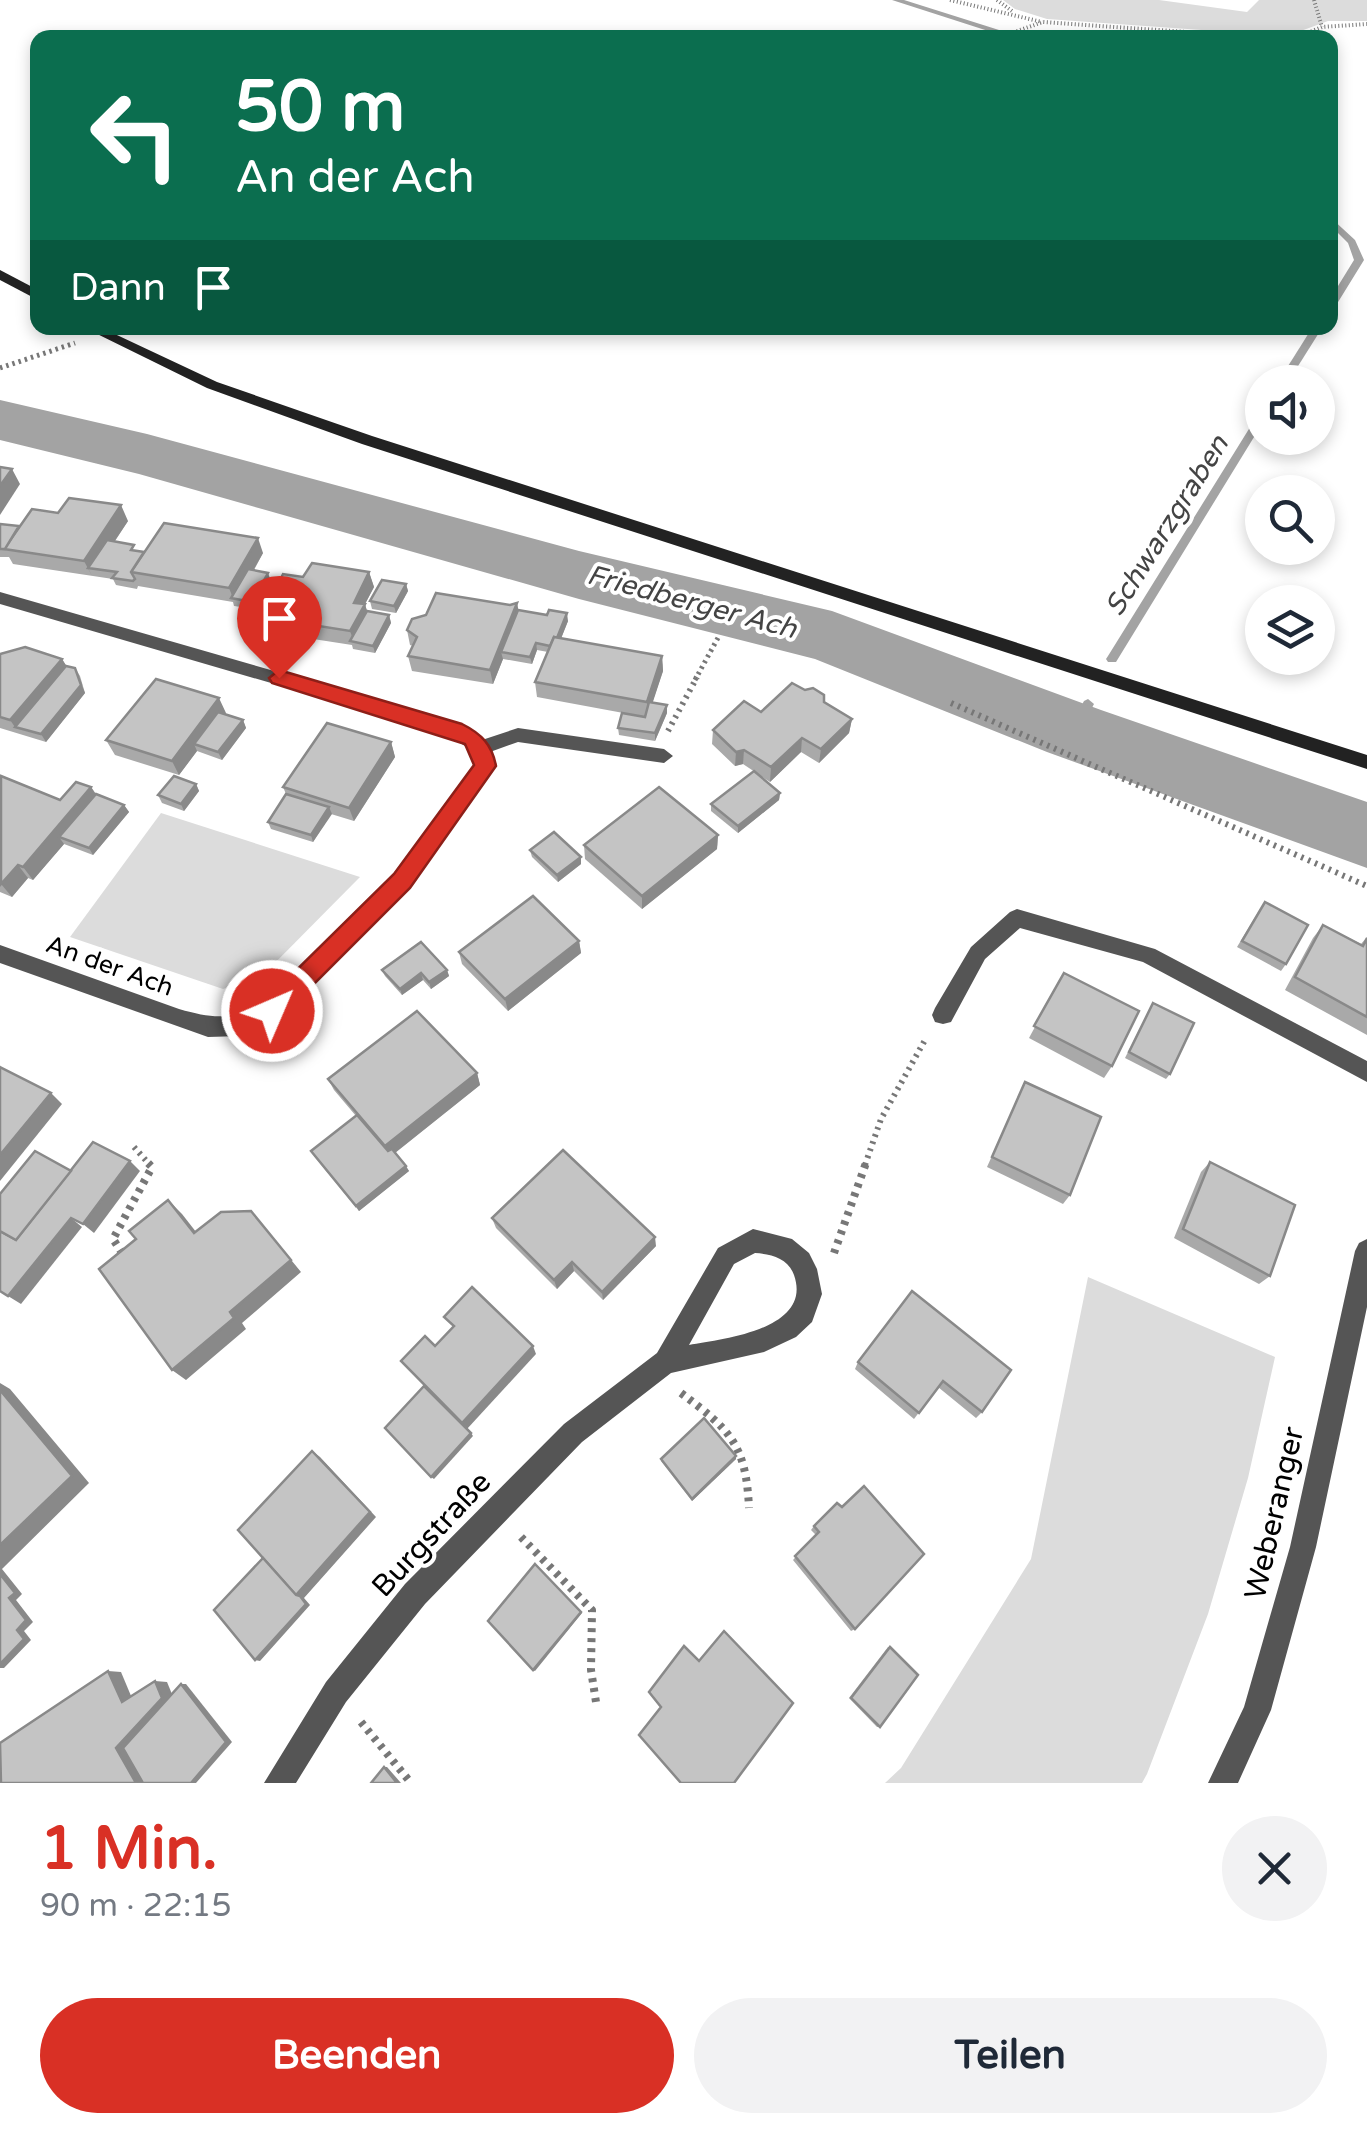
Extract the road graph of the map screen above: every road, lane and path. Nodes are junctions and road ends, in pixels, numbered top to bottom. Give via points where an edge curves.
1 (950, 0) edge
2 (997, 0) edge
3 (1314, 0) edge
4 (1016, 13) junction
5 (1043, 22) junction
6 (1367, 24) edge
7 (1322, 27) junction
8 (1020, 30) edge
9 (1158, 30) edge
10 (1315, 30) edge
11 (0, 274) edge
12 (30, 291) edge
13 (87, 335) edge
14 (106, 335) edge
15 (0, 368) edge
16 (0, 598) edge
17 (719, 636) dead end
18 (950, 703) dead end
19 (478, 748) junction
20 (660, 755) joint
21 (1367, 762) edge
22 (1367, 886) edge
23 (0, 954) edge
24 (943, 1014) joint
25 (1367, 1072) edge
26 (134, 1146) dead end
27 (1367, 1251) edge
28 (122, 1254) edge
29 (809, 1282) junction
30 (1361, 1306) edge
31 (659, 1366) junction
32 (749, 1508) dead end
33 (496, 1511) junction
34 (336, 1692) junction
35 (596, 1702) dead end
36 (279, 1783) edge
37 (411, 1783) edge
38 (1223, 1783) edge

1 - 4 path
2 - 4 path
3 - 7 path
4 - 5 path
5 - 8 path
5 - 9 path
6 - 7 path
7 - 10 path
11 - 12 main road
13 - 15 path
14 - 21 main road via 212,384 367,440
16 - 19 street via 455,730
17 - 20 path
18 - 22 path
19 - 20 street via 518,735
19 - 23 street, An der Ach via 485,766 402,881 272,1011 241,1026 178,1019
24 - 25 street via 978,953 1017,918 1148,956
24 - 29 path via 881,1119 831,1260
26 - 28 path via 152,1167 113,1239
27 - 30 street, Weberanger
29 - 31 street, Burgstraße via 804,1313 790,1331
29 - 31 street, Burgstraße via 783,1246 738,1246 717,1268
30 - 38 street, Weberanger via 1257,1710
31 - 32 path via 728,1428 748,1463
31 - 33 street, Burgstraße via 573,1433
33 - 34 street, Burgstraße via 415,1594
33 - 35 path via 592,1610
34 - 36 street, Burgstraße
34 - 37 path

